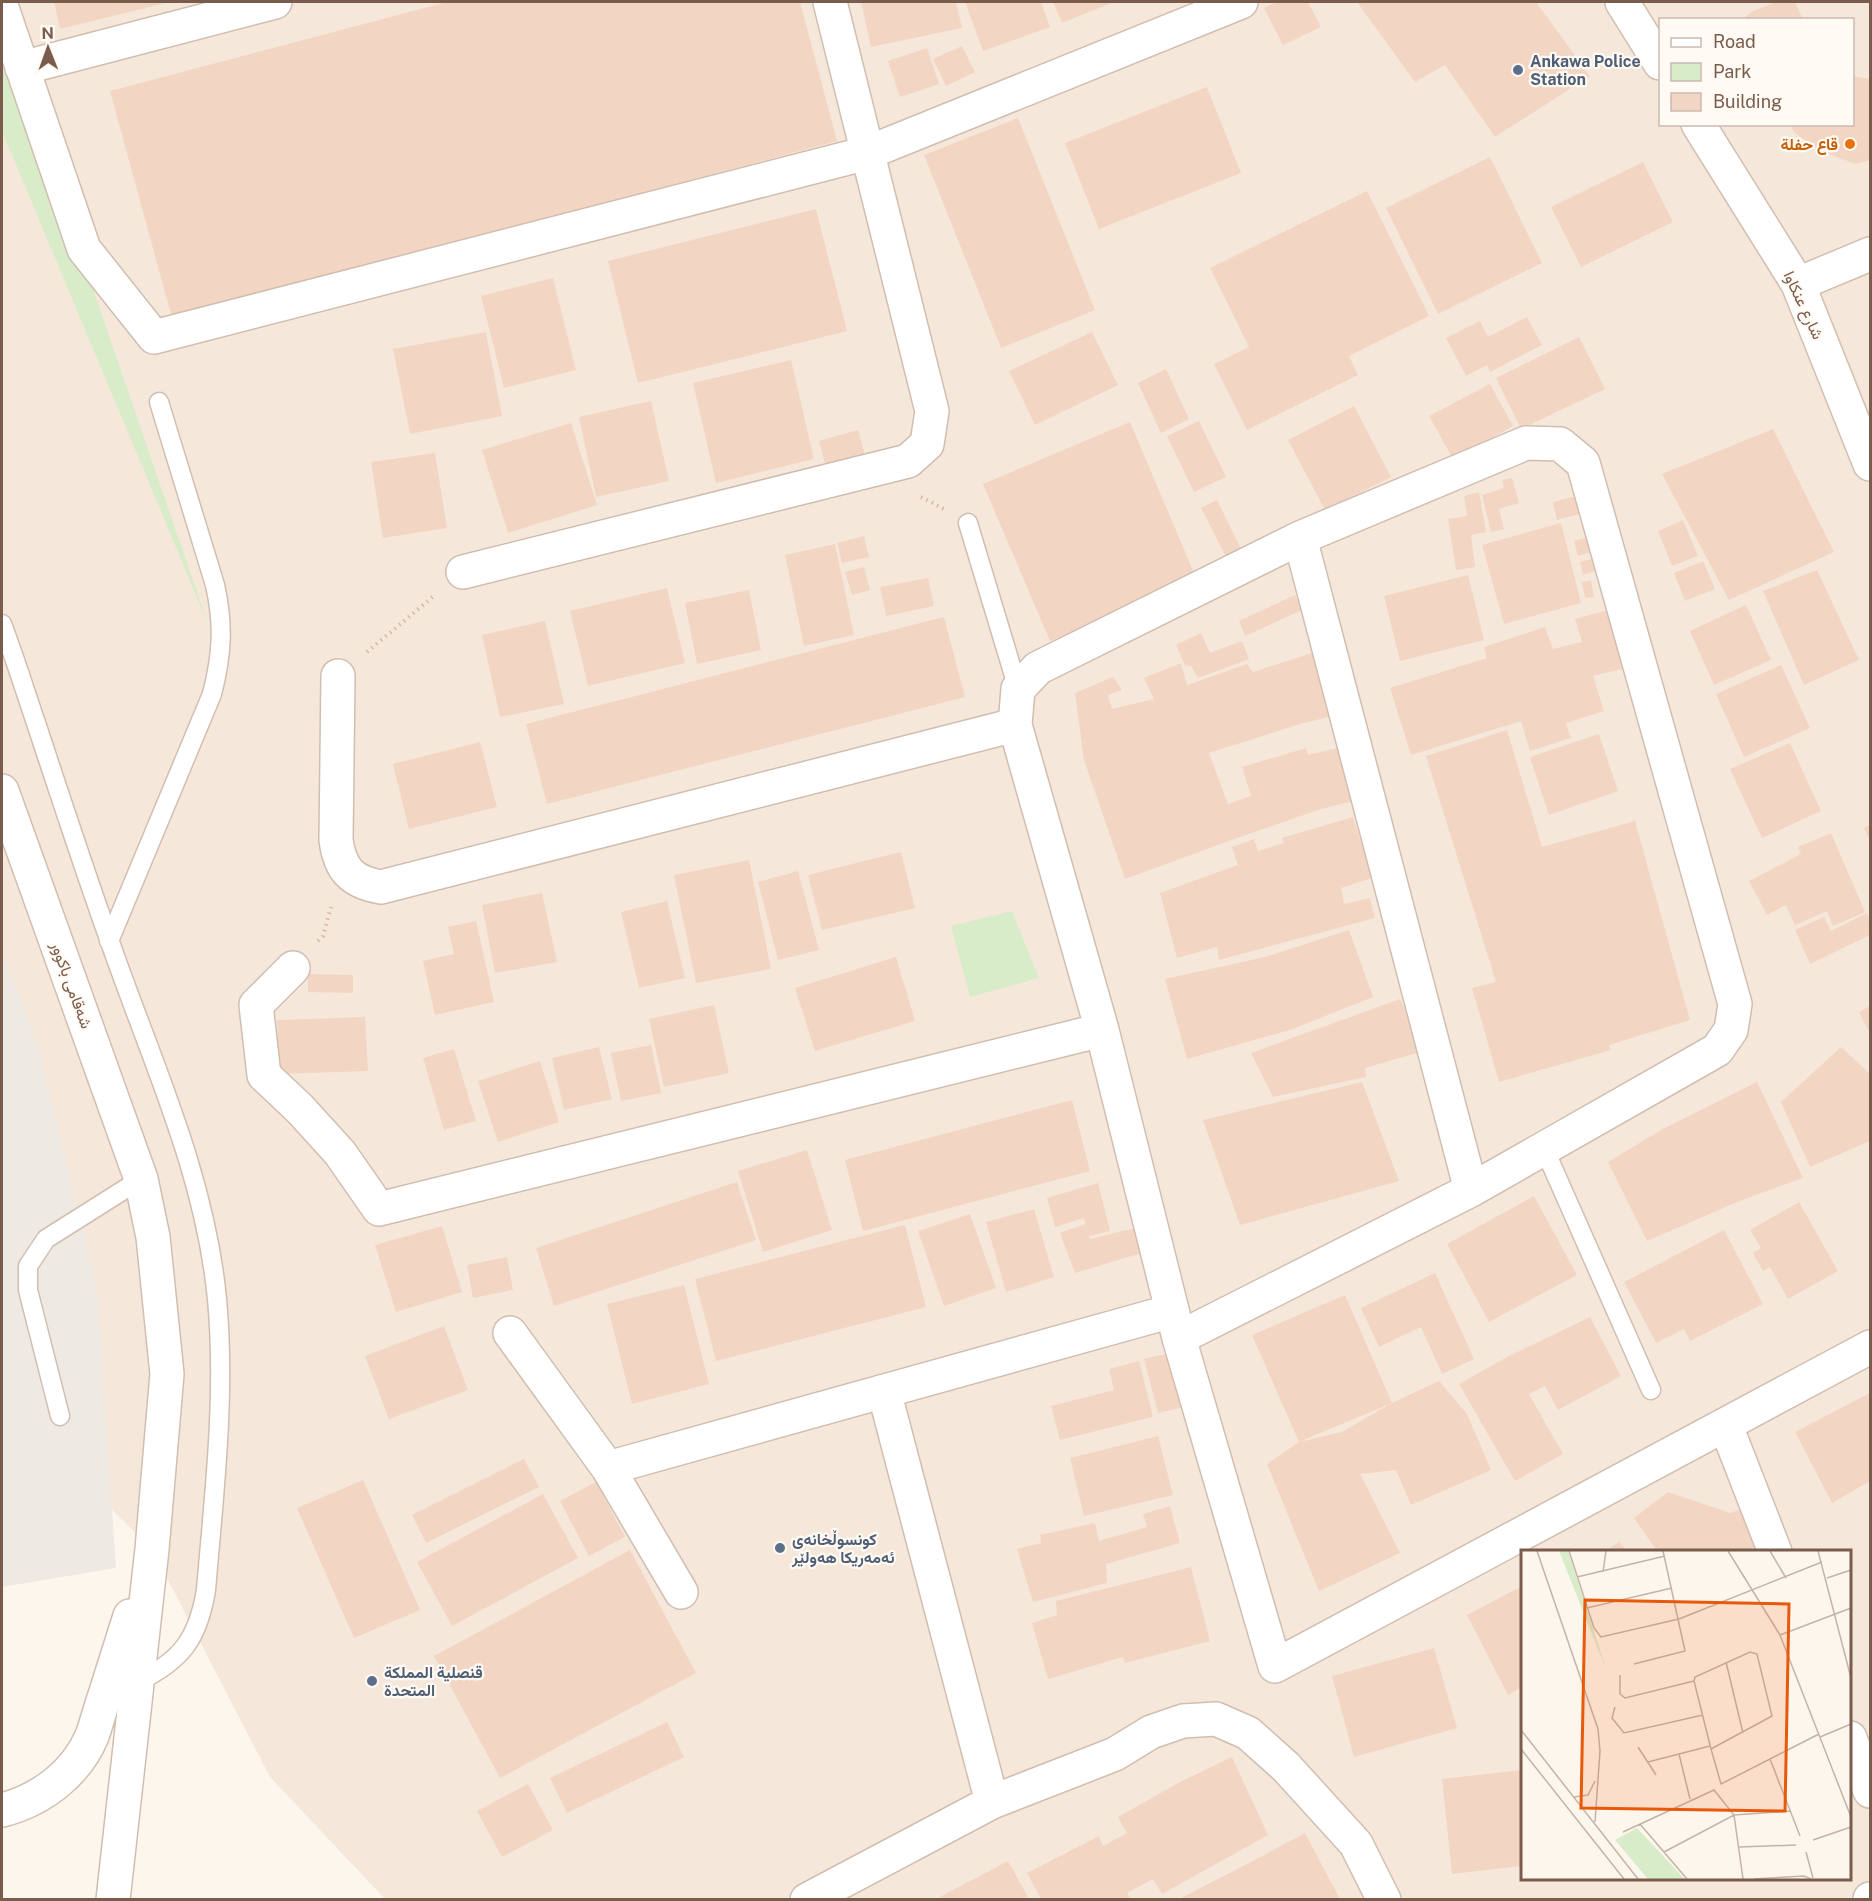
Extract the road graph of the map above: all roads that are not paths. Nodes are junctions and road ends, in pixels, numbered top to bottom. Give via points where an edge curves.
1 (275, 2) edge
2 (830, 2) edge
3 (1241, 2) edge
4 (1622, 2) edge
5 (2, 8) edge
6 (1659, 61) edge
7 (22, 68) junction
8 (1699, 126) edge
9 (867, 153) junction
10 (1870, 254) edge
11 (1798, 284) junction
12 (159, 402) dead end
13 (1870, 464) edge
14 (968, 523) dead end
15 (1300, 538) junction
16 (463, 572) dead end
17 (2, 624) edge
18 (338, 676) dead end
19 (1018, 689) junction
20 (1015, 725) junction
21 (2, 791) edge
22 (110, 941) junction
23 (293, 968) road end
24 (1101, 1030) junction
25 (1544, 1148) junction
26 (141, 1179) junction
27 (1471, 1190) junction
28 (1175, 1324) junction
29 (510, 1333) dead end
30 (1870, 1347) edge
31 (1652, 1390) dead end
32 (884, 1391) junction
33 (60, 1416) dead end
34 (1726, 1426) junction
35 (608, 1468) junction
36 (152, 1549) junction
37 (1775, 1550) edge
38 (681, 1592) dead end
39 (137, 1682) junction
40 (1851, 1741) edge
41 (1870, 1791) edge
42 (992, 1802) junction
43 (2, 1810) edge
44 (113, 1899) edge
45 (807, 1899) edge
46 (1384, 1899) edge

1 - 7 street
2 - 9 street
3 - 9 street
4 - 6 street
5 - 7 street
7 - 9 street via 84,249 154,337
8 - 11 street, شارع عنكاوا
9 - 16 street via 932,411 927,444 908,461
10 - 11 street
11 - 13 street, شارع عنكاوا
12 - 22 lane via 215,585 222,640 212,694
14 - 19 lane
15 - 19 street via 1038,668
15 - 25 street via 1526,443 1560,444 1583,464 1735,1004 1731,1030 1717,1050
15 - 27 street
17 - 22 lane
18 - 20 street via 336,840 341,861 354,878 381,887
19 - 20 street
20 - 24 street
21 - 26 street, شەقامی باکوور
22 - 39 lane via 194,1175 208,1236 221,1360 220,1423 202,1614 178,1656
23 - 24 street via 256,1005 264,1075 340,1153 379,1209
24 - 28 street
25 - 27 street
25 - 31 lane
26 - 33 lane via 46,1239 28,1266 28,1290
26 - 36 street, شەقامی باکوور via 153,1237 166,1374
27 - 28 street
28 - 32 street
28 - 34 street via 1275,1666
29 - 35 street
30 - 34 street
32 - 35 street
32 - 42 street
34 - 37 street
35 - 38 street
36 - 39 street
36 - 43 street via 91,1737 60,1780 26,1803
39 - 44 street
40 - 41 street
42 - 45 street
42 - 46 street via 1115,1754 1151,1732 1183,1721 1216,1719 1248,1733 1286,1767 1356,1844

